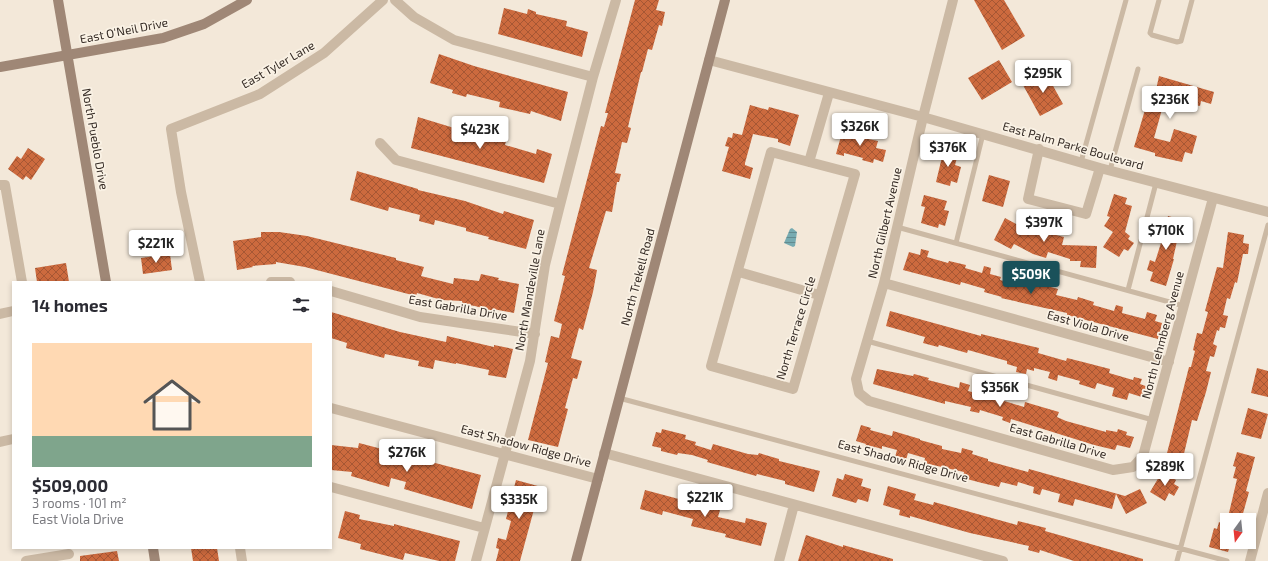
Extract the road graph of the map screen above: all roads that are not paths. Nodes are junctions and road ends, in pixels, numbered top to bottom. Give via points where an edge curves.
1 (58, 0) edge
2 (247, 0) edge
3 (383, 0) edge
4 (394, 0) edge
5 (616, 0) edge
6 (725, 0) edge
7 (953, 0) edge
8 (1126, 0) edge
9 (1159, 0) edge
10 (1192, 0) edge
11 (67, 55) junction
12 (709, 60) junction
13 (0, 67) edge
14 (1138, 69) dead end
15 (593, 77) junction
16 (829, 93) junction
17 (923, 117) junction
18 (984, 134) junction
19 (380, 143) dead end
20 (1039, 149) junction
21 (809, 162) junction
22 (1081, 162) junction
23 (1105, 169) junction
24 (1156, 183) junction
25 (2, 185) edge
26 (1213, 198) junction
27 (560, 204) junction
28 (1268, 212) edge
29 (1268, 225) edge
30 (897, 227) junction
31 (956, 243) junction
32 (739, 272) junction
33 (22, 281) edge
34 (106, 281) edge
35 (200, 281) edge
36 (884, 283) junction
37 (1128, 290) junction
38 (332, 291) edge
39 (819, 295) junction
40 (1184, 306) junction
41 (12, 311) edge
42 (0, 314) edge
43 (535, 334) junction
44 (867, 341) junction
45 (1169, 362) junction
46 (619, 398) junction
47 (869, 401) joint
48 (332, 408) edge
49 (1153, 420) junction
50 (12, 439) edge
51 (0, 442) edge
52 (504, 453) junction
53 (604, 453) junction
54 (1143, 456) joint
55 (598, 479) junction
56 (332, 488) edge
57 (1267, 498) edge
58 (794, 505) junction
59 (484, 528) junction
60 (153, 549) edge
61 (240, 549) edge
62 (1180, 549) junction
63 (69, 554) edge
64 (26, 561) edge
65 (155, 561) edge
66 (242, 561) edge
67 (476, 561) edge
68 (576, 561) edge
69 (779, 561) edge
70 (1003, 561) edge
71 (1177, 561) edge
72 (1227, 561) edge
73 (1250, 561) edge

1 - 11 main road, North Pueblo Drive
2 - 11 main road, East O'Neil Drive via 204,24 163,38
3 - 35 street, East Tyler Lane via 324,53 260,94 171,129
4 - 15 street via 414,17 454,40
5 - 15 street, North Mandeville Lane
6 - 12 main road, North Trekell Road
7 - 17 street, North Gilbert Avenue
8 - 22 lane
9 - 10 lane via 1150,33 1152,36 1177,42 1181,41
11 - 13 main road, East O'Neil Drive
11 - 34 main road, North Pueblo Drive
12 - 16 street, East Palm Parke Boulevard
12 - 46 main road, North Trekell Road
14 - 23 lane
15 - 27 street, North Mandeville Lane
16 - 17 street, East Palm Parke Boulevard
16 - 21 street
17 - 18 street, East Palm Parke Boulevard
17 - 30 street, North Gilbert Avenue
18 - 20 street, East Palm Parke Boulevard
18 - 31 lane
19 - 27 street via 396,160
20 - 22 street, East Palm Parke Boulevard
20 - 23 street via 1028,199 1086,214
21 - 32 street, North Terrace Circle via 771,152
21 - 39 street, North Terrace Circle via 855,174
22 - 23 street, East Palm Parke Boulevard
23 - 24 street, East Palm Parke Boulevard
24 - 26 street, East Palm Parke Boulevard
24 - 37 lane
25 - 33 street
26 - 28 street, East Palm Parke Boulevard
26 - 40 street, North Lehmberg Avenue
27 - 43 street, North Mandeville Lane via 545,265
29 - 62 lane
30 - 31 lane
30 - 36 street, North Gilbert Avenue
31 - 37 lane
32 - 39 street
32 - 39 street, North Terrace Circle via 711,366 794,389
36 - 44 street, North Gilbert Avenue
36 - 45 street, East Viola Drive
37 - 40 lane
38 - 43 street, East Gabrilla Drive via 420,317
40 - 45 street, North Lehmberg Avenue
41 - 42 street
43 - 52 street, North Mandeville Lane
44 - 47 street, North Gilbert Avenue via 856,379 859,393
44 - 49 lane
45 - 49 street, North Lehmberg Avenue
46 - 53 main road, North Trekell Road
46 - 62 lane, East Shadow Ridge Drive
47 - 54 street, East Gabrilla Drive via 1113,470 1133,467
48 - 52 street, East Shadow Ridge Drive
49 - 54 street, North Lehmberg Avenue
50 - 51 street
52 - 55 street, East Shadow Ridge Drive
52 - 59 street, North Mandeville Lane
53 - 55 main road, North Trekell Road
53 - 58 street, East Shadow Ridge Drive
55 - 68 main road, North Trekell Road
56 - 59 street
57 - 73 street
58 - 69 street
58 - 70 street, East Shadow Ridge Drive
59 - 67 street, North Mandeville Lane
60 - 65 main road
61 - 66 street
62 - 71 lane
62 - 72 lane, East Shadow Ridge Drive
63 - 64 street

